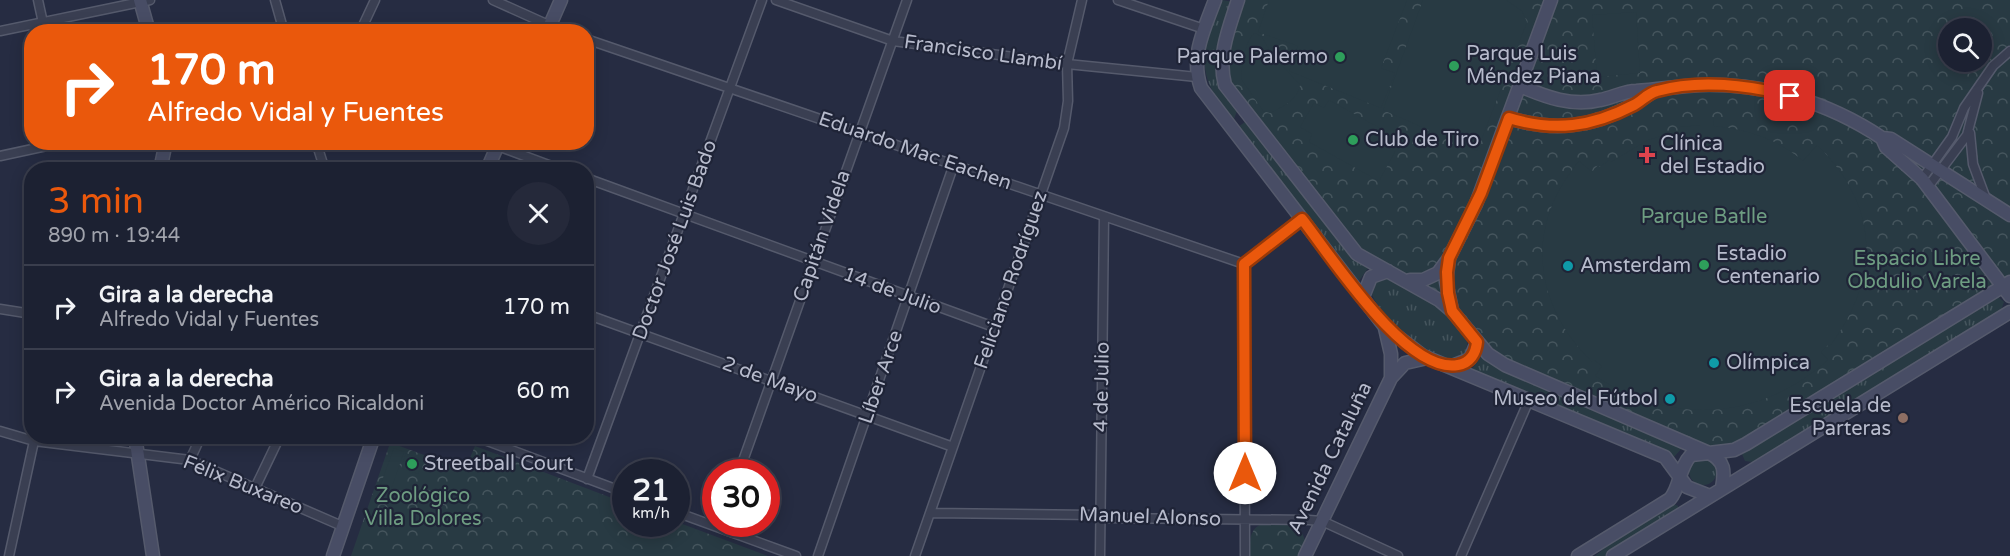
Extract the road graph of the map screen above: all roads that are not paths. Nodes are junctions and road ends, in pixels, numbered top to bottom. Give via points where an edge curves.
1 (38, 0) edge
2 (275, 0) edge
3 (375, 0) edge
4 (493, 0) edge
5 (561, 0) edge
6 (762, 0) edge
7 (776, 0) edge
8 (907, 0) edge
9 (1082, 0) edge
10 (1118, 0) edge
11 (1215, 0) edge
12 (1238, 0) edge
13 (1551, 0) edge
14 (144, 1) edge
15 (43, 21) junction
16 (30, 24) edge
17 (44, 24) edge
18 (148, 24) edge
19 (282, 24) edge
20 (364, 24) edge
21 (539, 24) edge
22 (550, 24) edge
23 (24, 25) edge
24 (1204, 29) junction
25 (0, 31) edge
26 (893, 41) junction
27 (594, 42) edge
28 (2010, 51) edge
29 (1066, 64) junction
30 (1197, 77) junction
31 (731, 86) junction
32 (1520, 86) junction
33 (1979, 89) junction
34 (1654, 91) junction
35 (1245, 112) junction
36 (1509, 118) junction
37 (1228, 124) junction
38 (1970, 129) junction
39 (859, 131) junction
40 (1882, 138) junction
41 (28, 150) edge
42 (510, 150) edge
43 (0, 156) edge
44 (541, 162) edge
45 (954, 164) junction
46 (1936, 169) junction
47 (594, 181) edge
48 (1925, 182) junction
49 (1041, 194) junction
50 (1987, 202) junction
51 (684, 213) junction
52 (2010, 215) edge
53 (1104, 217) junction
54 (1302, 219) junction
55 (1449, 258) junction
56 (813, 262) junction
57 (1244, 264) junction
58 (1388, 271) junction
59 (1408, 280) junction
60 (2008, 288) edge
61 (1363, 297) junction
62 (909, 298) junction
63 (0, 309) edge
64 (1452, 311) junction
65 (2010, 312) edge
66 (24, 313) edge
67 (594, 317) edge
68 (994, 327) junction
69 (1385, 327) junction
70 (640, 333) junction
71 (1477, 342) junction
72 (1427, 358) junction
73 (1452, 366) junction
74 (1390, 378) junction
75 (771, 380) junction
76 (1529, 400) junction
77 (868, 416) junction
78 (0, 431) edge
79 (24, 438) edge
80 (33, 444) edge
81 (58, 444) edge
82 (136, 444) edge
83 (197, 444) edge
84 (276, 444) edge
85 (371, 444) edge
86 (495, 444) edge
87 (953, 447) junction
88 (1709, 453) junction
89 (138, 454) junction
90 (744, 459) edge
91 (190, 460) junction
92 (1678, 477) junction
93 (587, 479) junction
94 (255, 488) junction
95 (612, 488) edge
96 (1722, 488) junction
97 (1710, 496) junction
98 (931, 513) junction
99 (1101, 517) junction
100 (1245, 519) junction
101 (1322, 521) junction
102 (342, 526) junction
103 (1626, 526) junction
104 (749, 537) edge
105 (9, 556) edge
106 (153, 556) edge
107 (333, 556) edge
108 (796, 556) edge
109 (818, 556) edge
110 (915, 556) edge
111 (1100, 556) edge
112 (1245, 556) edge
113 (1305, 556) edge
114 (1398, 556) edge
115 (1461, 556) edge
116 (1578, 556) edge
117 (1592, 556) edge
118 (1614, 556) edge

1 - 15 street
2 - 19 street
3 - 20 street
4 - 21 street
5 - 22 street
6 - 31 street, Doctor José Luis Bado
7 - 26 street, Francisco Llambí
8 - 26 street, Capitán Videla
9 - 29 street, Feliciano Rodríguez
10 - 24 street
11 - 24 street
12 - 35 street via 1221,63 1225,85
13 - 32 street
14 - 15 street
14 - 18 street
15 - 16 street
15 - 17 street
23 - 25 street
24 - 30 street via 1197,47
26 - 29 street, Francisco Llambí
26 - 39 street, Capitán Videla
27 - 31 street, Eduardo Mac Eachen
28 - 33 street via 1993,66
29 - 30 street, Francisco Llambí
29 - 49 street, Feliciano Rodríguez via 1067,114
30 - 37 street
31 - 39 street, Eduardo Mac Eachen
31 - 51 street, Doctor José Luis Bado
32 - 34 street via 1556,100 1576,102
32 - 36 street
33 - 38 street
33 - 46 street via 1965,108
34 - 36 street via 1634,105 1569,127 1539,127
34 - 40 street via 1719,85 1780,93 1824,107
35 - 37 street via 1239,122
35 - 58 street via 1350,245 1365,260
36 - 55 street via 1481,193
37 - 54 street
38 - 46 street via 1962,145
38 - 50 street via 1973,164
39 - 45 street, Eduardo Mac Eachen
39 - 56 street, Capitán Videla
40 - 46 street via 1891,139
40 - 48 street via 1886,147
41 - 43 street
42 - 44 street
45 - 49 street, Eduardo Mac Eachen
45 - 62 street, Líber Arce
46 - 48 street
46 - 50 street
47 - 51 street, 14 de Julio
48 - 60 street
49 - 53 street, Eduardo Mac Eachen
49 - 68 street, Feliciano Rodríguez
50 - 52 street
51 - 56 street, 14 de Julio
51 - 70 street, Doctor José Luis Bado
53 - 57 street, Eduardo Mac Eachen
53 - 99 street, 4 de Julio
54 - 57 street
54 - 61 street
55 - 59 street via 1429,278
55 - 64 street via 1446,282
56 - 62 street, 14 de Julio
56 - 75 street, Capitán Videla
57 - 100 street
58 - 59 street
58 - 61 street via 1371,277
59 - 64 street
60 - 88 street via 1746,444 1725,453
61 - 69 street
62 - 68 street, 14 de Julio
62 - 77 street, Líber Arce
63 - 66 street
64 - 71 street
65 - 96 street
67 - 70 street, 2 de Mayo
68 - 87 street, Feliciano Rodríguez
69 - 72 street
69 - 74 street, Avenida Cataluña via 1391,354
70 - 75 street, 2 de Mayo
70 - 93 street, Doctor José Luis Bado
71 - 73 street via 1470,359
71 - 88 street via 1488,354 1514,369
72 - 73 street
72 - 74 street, Avenida Cataluña via 1405,363
73 - 76 street
74 - 101 street, Avenida Cataluña
75 - 77 street, 2 de Mayo
75 - 90 street, Capitán Videla
76 - 92 street via 1665,457
76 - 115 street
77 - 87 street, 2 de Mayo
77 - 109 street, Líber Arce
78 - 79 street, Félix Buxareo
80 - 105 street
81 - 89 street, Félix Buxareo
82 - 89 street
83 - 91 street
84 - 94 street
85 - 102 street
86 - 93 street
87 - 98 street, Feliciano Rodríguez
88 - 92 street via 1691,455
88 - 96 street via 1724,467
89 - 91 street, Félix Buxareo
89 - 106 street
91 - 94 street, Félix Buxareo
92 - 97 street via 1687,487
92 - 103 street via 1670,499
93 - 95 street
94 - 102 street, Félix Buxareo
96 - 97 street
97 - 118 street
98 - 99 street, Manuel Alonso
98 - 110 street, Feliciano Rodríguez
99 - 100 street, Manuel Alonso
99 - 111 street, 4 de Julio
100 - 101 street, Manuel Alonso
100 - 112 street
101 - 113 street, Avenida Cataluña
101 - 114 street, Manuel Alonso
102 - 107 street
103 - 116 street
103 - 117 street via 1618,538
104 - 108 street

